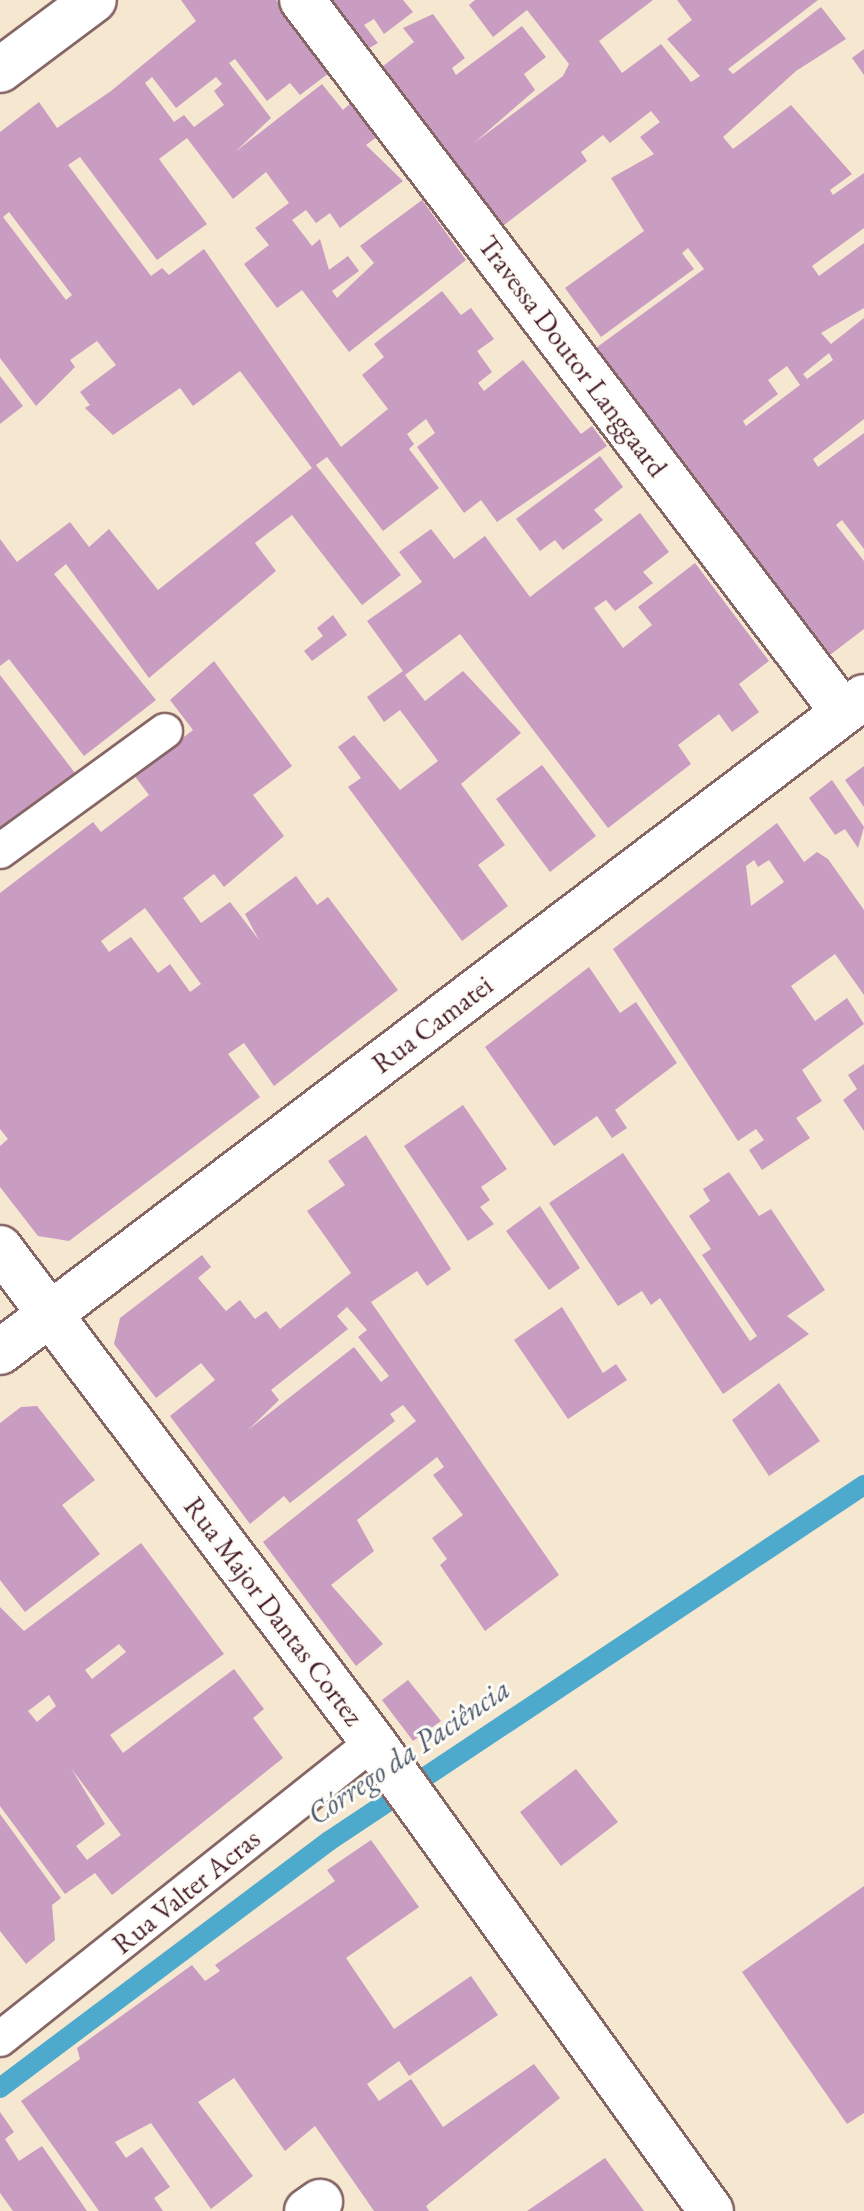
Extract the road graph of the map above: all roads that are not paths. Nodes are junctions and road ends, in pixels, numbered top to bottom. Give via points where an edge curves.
1 (94, 0) edge
2 (302, 0) edge
3 (0, 70) edge
4 (854, 705) edge
5 (165, 731) dead end
6 (0, 851) edge
7 (0, 1248) edge
8 (49, 1314) junction
9 (0, 1352) edge
10 (377, 1748) junction
11 (0, 2039) edge
12 (711, 2211) edge

1 - 3 street
2 - 4 street, Travessa Doutor Langgaard
4 - 8 street, Rua Camatei
5 - 6 lane
7 - 8 street, Rua Major Dantas Cortez
8 - 9 street, Rua Camatei
8 - 10 street, Rua Major Dantas Cortez
10 - 11 lane, Rua Valter Acras
10 - 12 street, Rua Major Dantas Cortez

